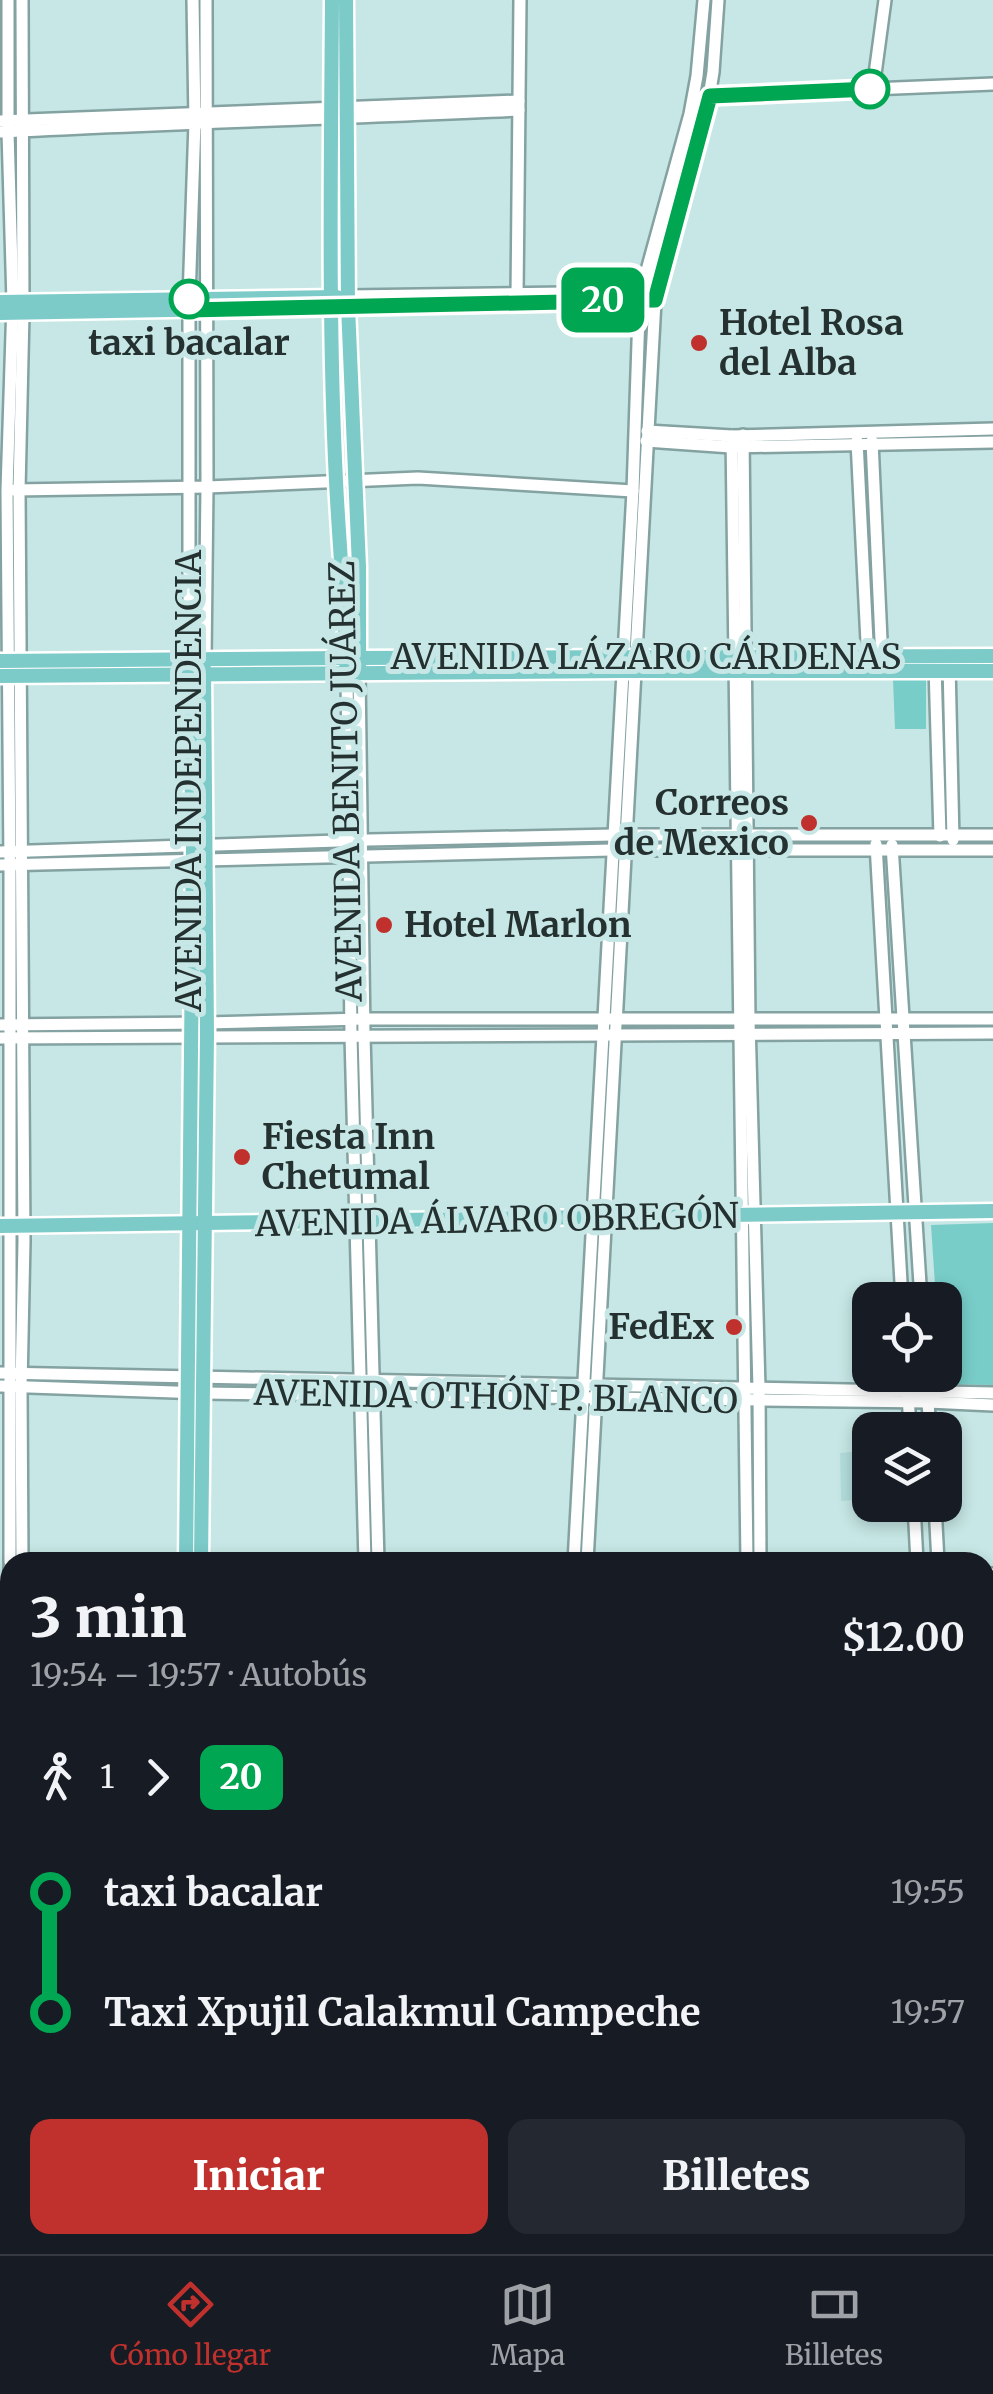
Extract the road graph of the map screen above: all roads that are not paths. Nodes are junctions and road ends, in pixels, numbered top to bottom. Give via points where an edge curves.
1 (8, 0) edge
2 (22, 0) edge
3 (194, 0) edge
4 (206, 0) edge
5 (332, 0) edge
6 (346, 0) edge
7 (520, 0) edge
8 (704, 0) edge
9 (718, 0) edge
10 (885, 0) edge
11 (993, 84) edge
12 (873, 89) junction
13 (710, 96) junction
14 (694, 97) junction
15 (519, 105) junction
16 (338, 113) junction
17 (201, 117) junction
18 (10, 126) edge
19 (332, 254) junction
20 (348, 265) junction
21 (641, 296) junction
22 (656, 297) junction
23 (517, 298) junction
24 (332, 302) junction
25 (348, 302) junction
26 (189, 304) junction
27 (207, 304) junction
28 (12, 308) edge
29 (334, 387) junction
30 (351, 387) junction
31 (189, 420) junction
32 (207, 421) junction
33 (993, 429) edge
34 (952, 430) junction
35 (864, 432) junction
36 (646, 436) junction
37 (737, 442) junction
38 (993, 442) edge
39 (953, 444) junction
40 (857, 446) junction
41 (873, 446) junction
42 (354, 481) junction
43 (336, 482) junction
44 (188, 486) junction
45 (207, 487) junction
46 (9, 490) edge
47 (633, 491) junction
48 (352, 586) junction
49 (993, 656) edge
50 (629, 664) junction
51 (740, 664) junction
52 (875, 664) junction
53 (942, 664) junction
54 (353, 665) junction
55 (197, 667) junction
56 (10, 668) edge
57 (993, 671) edge
58 (742, 834) junction
59 (875, 834) junction
60 (891, 834) junction
61 (619, 835) junction
62 (993, 835) edge
63 (947, 836) junction
64 (502, 838) junction
65 (354, 841) junction
66 (877, 848) junction
67 (892, 849) junction
68 (742, 850) junction
69 (953, 850) junction
70 (993, 850) edge
71 (618, 851) junction
72 (200, 852) junction
73 (502, 852) junction
74 (355, 855) junction
75 (11, 859) edge
76 (357, 1019) junction
77 (993, 1019) edge
78 (610, 1027) junction
79 (886, 1027) junction
80 (904, 1027) junction
81 (744, 1028) junction
82 (190, 1029) junction
83 (207, 1029) junction
84 (11, 1031) edge
85 (993, 1033) edge
86 (357, 1036) junction
87 (207, 1094) junction
88 (190, 1095) junction
89 (188, 1187) junction
90 (206, 1187) junction
91 (993, 1211) edge
92 (916, 1212) junction
93 (897, 1213) junction
94 (747, 1216) junction
95 (599, 1218) junction
96 (362, 1222) junction
97 (188, 1224) junction
98 (206, 1225) junction
99 (11, 1226) edge
100 (901, 1282) edge
101 (920, 1282) edge
102 (10, 1380) edge
103 (187, 1385) junction
104 (203, 1385) junction
105 (367, 1387) junction
106 (590, 1392) junction
107 (908, 1392) edge
108 (928, 1392) edge
109 (993, 1393) edge
110 (751, 1395) junction
111 (928, 1396) junction
112 (908, 1397) junction
113 (993, 1405) edge
114 (909, 1412) edge
115 (929, 1412) edge
116 (915, 1522) edge
117 (935, 1522) edge
118 (10, 1552) edge
119 (21, 1552) edge
120 (186, 1552) edge
121 (201, 1552) edge
122 (365, 1552) edge
123 (377, 1552) edge
124 (575, 1552) edge
125 (587, 1552) edge
126 (747, 1552) edge
127 (759, 1552) edge
128 (916, 1552) edge
129 (937, 1552) edge

1 - 18 street
2 - 18 street
3 - 17 street, AVENIDA INDEPENDENCIA
4 - 17 street, AVENIDA INDEPENDENCIA
5 - 16 main road, AVENIDA BENITO JUÁREZ
6 - 16 main road, AVENIDA BENITO JUÁREZ
7 - 15 street
8 - 14 street
9 - 13 street
10 - 12 street
11 - 12 street
12 - 13 street
13 - 14 street
13 - 22 street
14 - 21 street
15 - 16 street
15 - 23 street
16 - 17 street
16 - 19 main road, AVENIDA BENITO JUÁREZ
16 - 20 main road, AVENIDA BENITO JUÁREZ
17 - 18 street
17 - 26 street, AVENIDA INDEPENDENCIA
17 - 27 street, AVENIDA INDEPENDENCIA
18 - 28 street
19 - 20 main road
19 - 24 main road, AVENIDA BENITO JUÁREZ
20 - 25 main road, AVENIDA BENITO JUÁREZ
21 - 22 street
21 - 23 street
21 - 47 street
22 - 36 street
23 - 25 street
24 - 25 main road
24 - 27 main road
24 - 29 main road, AVENIDA BENITO JUÁREZ
25 - 30 main road, AVENIDA BENITO JUÁREZ
26 - 27 main road
26 - 28 main road
26 - 31 street, AVENIDA INDEPENDENCIA
27 - 32 street, AVENIDA INDEPENDENCIA
28 - 46 street
29 - 30 main road
29 - 43 main road, AVENIDA BENITO JUÁREZ
30 - 42 main road, AVENIDA BENITO JUÁREZ
31 - 32 street
31 - 44 street, AVENIDA INDEPENDENCIA
32 - 45 street, AVENIDA INDEPENDENCIA
33 - 34 street
34 - 35 street
34 - 39 street
35 - 37 street
35 - 40 street
35 - 41 street
36 - 37 street
36 - 50 street
37 - 40 street
37 - 51 street
38 - 39 street
39 - 41 street
40 - 41 street
40 - 52 street
41 - 52 street
42 - 43 street
42 - 47 street via 418,478
42 - 48 main road, AVENIDA BENITO JUÁREZ
43 - 45 street
43 - 48 main road, AVENIDA BENITO JUÁREZ
44 - 45 street
44 - 46 street
44 - 55 street, AVENIDA INDEPENDENCIA
45 - 55 street, AVENIDA INDEPENDENCIA
46 - 56 street
47 - 50 street
48 - 54 main road, AVENIDA BENITO JUÁREZ
49 - 53 main road, AVENIDA LÁZARO CÁRDENAS
50 - 51 main road, AVENIDA LÁZARO CÁRDENAS
50 - 54 main road, AVENIDA LÁZARO CÁRDENAS
50 - 61 street
51 - 52 main road, AVENIDA LÁZARO CÁRDENAS
51 - 58 street
52 - 53 main road, AVENIDA LÁZARO CÁRDENAS
53 - 57 main road, AVENIDA LÁZARO CÁRDENAS
53 - 63 street
54 - 55 main road, AVENIDA LÁZARO CÁRDENAS
54 - 65 street, AVENIDA BENITO JUÁREZ
55 - 56 main road, AVENIDA LÁZARO CÁRDENAS
55 - 72 main road, AVENIDA INDEPENDENCIA
56 - 75 street
58 - 59 street
58 - 61 street
58 - 68 street
59 - 60 street
59 - 66 street
60 - 63 street
60 - 67 street
61 - 64 street
61 - 71 street
62 - 63 street
63 - 69 street
64 - 65 street
64 - 73 street
65 - 72 street
65 - 74 street, AVENIDA BENITO JUÁREZ
66 - 67 street
66 - 68 street
66 - 79 street
67 - 69 street
67 - 80 street
68 - 71 street
68 - 81 street
69 - 70 street
71 - 73 street
71 - 78 street
72 - 74 street
72 - 75 street
72 - 82 main road, AVENIDA INDEPENDENCIA
72 - 83 main road, AVENIDA INDEPENDENCIA
73 - 74 street
74 - 76 street, AVENIDA BENITO JUÁREZ
75 - 84 street
76 - 78 street
76 - 83 street
76 - 86 street, AVENIDA BENITO JUÁREZ
77 - 80 street
78 - 81 street
78 - 86 street
78 - 95 street
79 - 80 street
79 - 81 street
79 - 93 street
80 - 85 street
80 - 92 street
81 - 94 street
82 - 83 street
82 - 84 street
82 - 88 main road, AVENIDA INDEPENDENCIA
83 - 86 street
83 - 87 main road, AVENIDA INDEPENDENCIA
84 - 99 street
86 - 96 street, AVENIDA BENITO JUÁREZ
87 - 88 main road
87 - 90 main road, AVENIDA INDEPENDENCIA
88 - 89 main road, AVENIDA INDEPENDENCIA
89 - 90 main road
89 - 97 main road, AVENIDA INDEPENDENCIA
90 - 98 main road, AVENIDA INDEPENDENCIA
91 - 92 main road, AVENIDA ÁLVARO OBREGÓN
92 - 93 main road, AVENIDA ÁLVARO OBREGÓN
92 - 101 street
93 - 94 main road, AVENIDA ÁLVARO OBREGÓN
93 - 100 street
94 - 95 main road, AVENIDA ÁLVARO OBREGÓN
94 - 110 street
95 - 96 main road, AVENIDA ÁLVARO OBREGÓN
95 - 106 street
96 - 98 main road, AVENIDA ÁLVARO OBREGÓN
96 - 105 street, AVENIDA BENITO JUÁREZ
97 - 98 main road, AVENIDA ÁLVARO OBREGÓN
97 - 99 main road, AVENIDA ÁLVARO OBREGÓN
97 - 103 main road, AVENIDA INDEPENDENCIA
98 - 104 main road, AVENIDA INDEPENDENCIA
99 - 102 street
102 - 103 street, AVENIDA OTHÓN P. BLANCO
102 - 118 street
102 - 119 street
103 - 104 street, AVENIDA OTHÓN P. BLANCO
103 - 120 main road, AVENIDA INDEPENDENCIA
104 - 105 street, AVENIDA OTHÓN P. BLANCO
104 - 121 main road, AVENIDA INDEPENDENCIA
105 - 106 street, AVENIDA OTHÓN P. BLANCO
105 - 122 street, AVENIDA BENITO JUÁREZ
105 - 123 street, AVENIDA BENITO JUÁREZ
106 - 110 street, AVENIDA OTHÓN P. BLANCO
106 - 124 street
106 - 125 street
107 - 112 street
108 - 111 street
109 - 111 street, AVENIDA OTHÓN P. BLANCO
110 - 112 street, AVENIDA OTHÓN P. BLANCO
110 - 126 street
110 - 127 street
111 - 112 street, AVENIDA OTHÓN P. BLANCO
111 - 113 street, AVENIDA OTHÓN P. BLANCO
111 - 115 street
112 - 114 street
116 - 128 street
117 - 129 street

